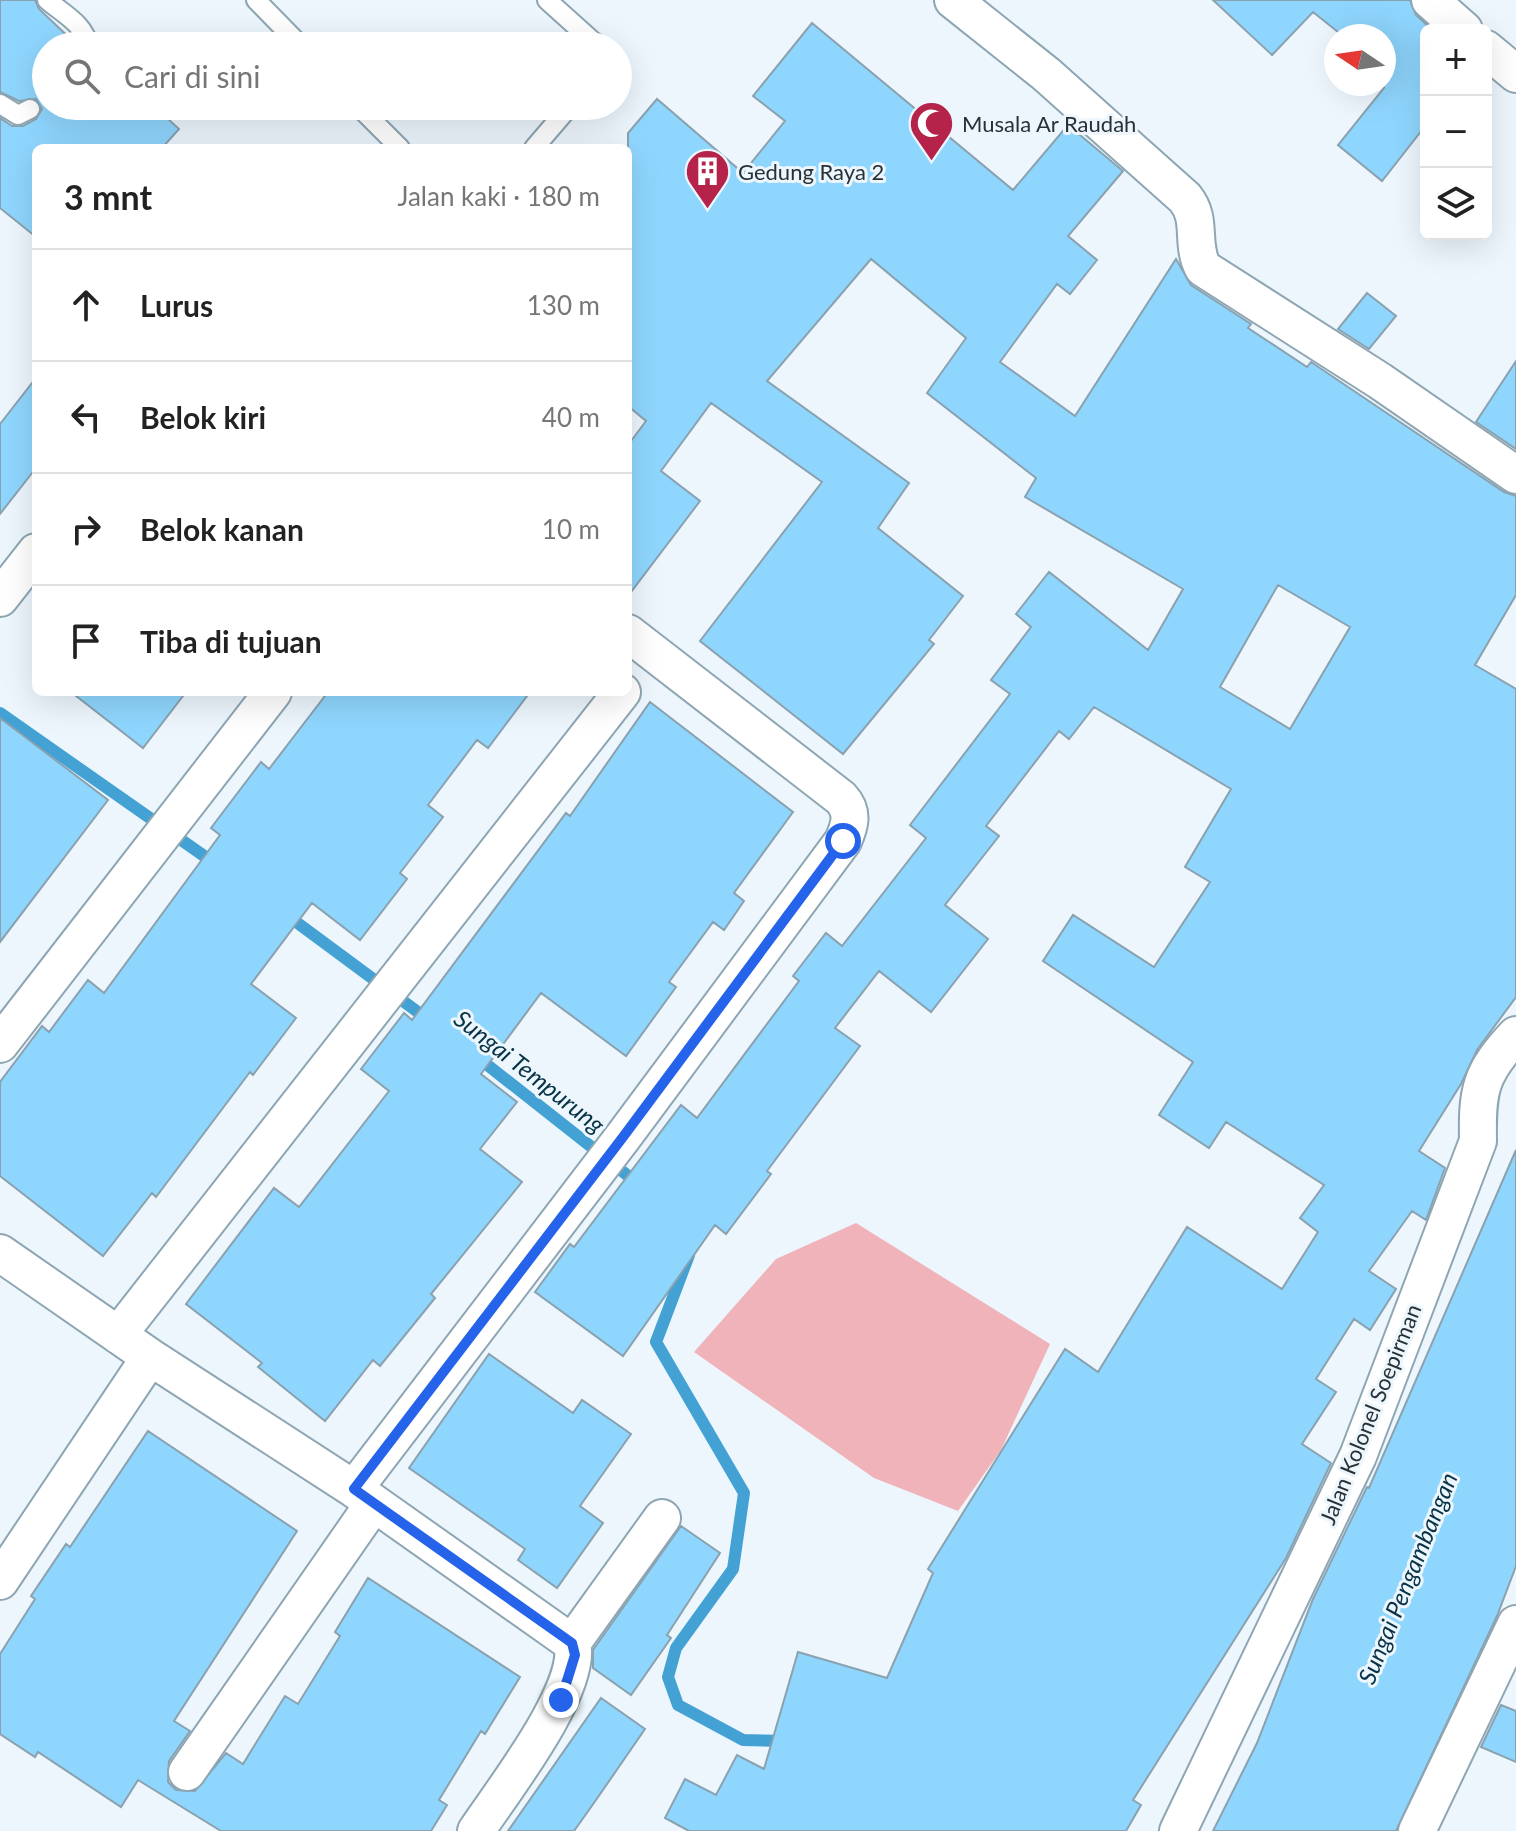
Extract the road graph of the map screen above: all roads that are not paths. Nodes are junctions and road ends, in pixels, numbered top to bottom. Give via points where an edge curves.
1 (47, 0) edge
2 (547, 0) edge
3 (953, 0) edge
4 (1430, 0) edge
5 (266, 3) edge
6 (1457, 24) edge
7 (84, 32) edge
8 (290, 32) edge
9 (582, 32) edge
10 (1492, 54) edge
11 (1516, 74) edge
12 (0, 104) edge
13 (30, 109) dead end
14 (372, 120) edge
15 (558, 120) edge
16 (396, 144) edge
17 (537, 144) edge
18 (1516, 475) edge
19 (32, 557) edge
20 (0, 598) edge
21 (640, 643) edge
22 (632, 670) edge
23 (270, 696) edge
24 (619, 696) edge
25 (1516, 1035) edge
26 (0, 1044) edge
27 (0, 1253) edge
28 (118, 1335) junction
29 (150, 1357) junction
30 (364, 1496) junction
31 (662, 1518) dead end
32 (0, 1581) edge
33 (1516, 1624) edge
34 (572, 1643) junction
35 (187, 1772) dead end
36 (476, 1831) edge
37 (1178, 1831) edge
38 (1417, 1831) edge

1 - 7 lane
2 - 9 lane
3 - 18 street via 1046,74 1185,198 1198,219 1196,245 1203,268
4 - 6 street
5 - 8 lane
10 - 11 street
12 - 13 lane via 18,115
14 - 16 lane
15 - 17 lane
19 - 20 street
21 - 22 street
21 - 30 street via 841,798 850,814 843,841 581,1190
23 - 26 street
24 - 28 street
25 - 37 street, Jalan Kolonel Soepirman via 1484,1075 1477,1107 1478,1141 1358,1456
27 - 28 street
28 - 29 street
29 - 30 street
29 - 32 street
30 - 34 street
30 - 35 street
31 - 34 street
33 - 38 street
34 - 36 street via 575,1655 561,1700

